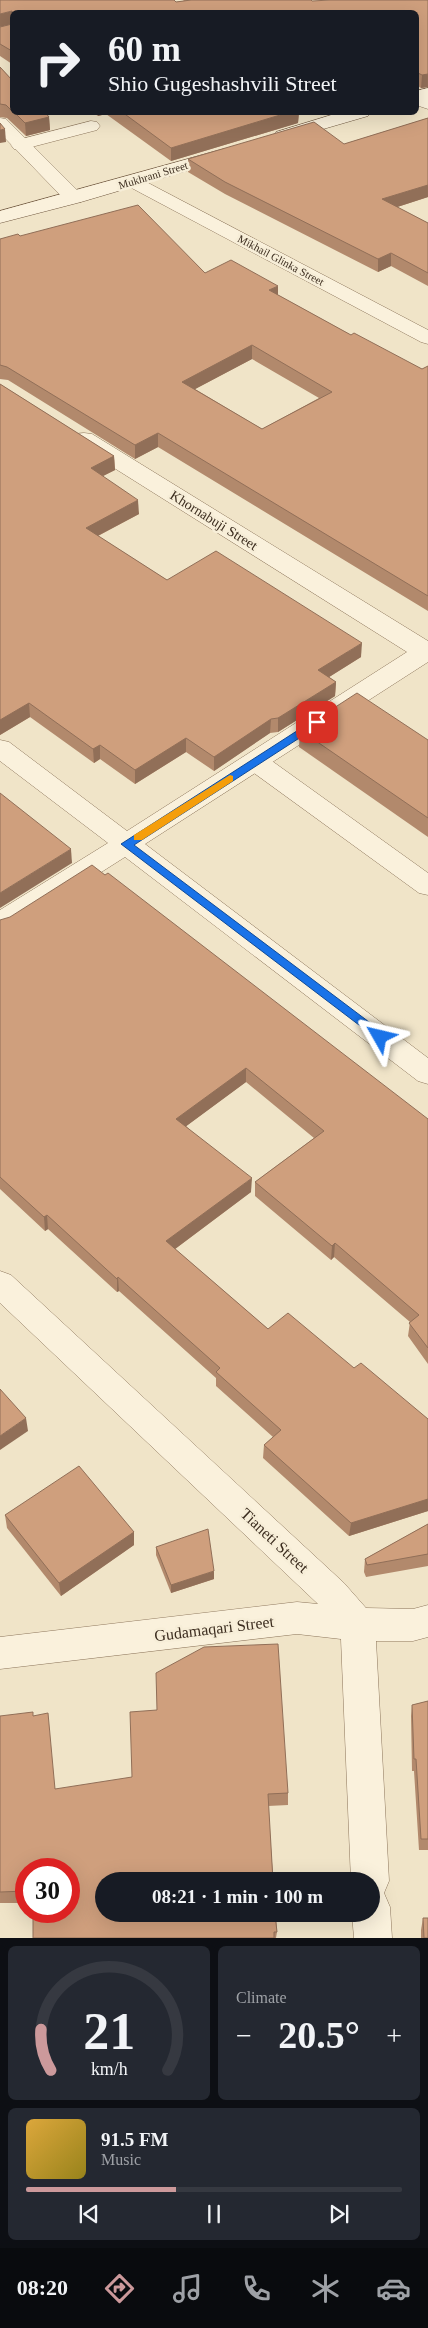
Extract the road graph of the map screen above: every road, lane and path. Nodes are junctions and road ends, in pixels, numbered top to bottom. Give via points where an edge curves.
1 (352, 115) edge
2 (0, 123) edge
3 (91, 126) dead end
4 (267, 141) edge
5 (20, 145) junction
6 (238, 150) edge
7 (133, 181) junction
8 (74, 198) junction
9 (0, 218) edge
10 (428, 338) edge
11 (70, 430) edge
12 (427, 651) edge
13 (0, 748) edge
14 (256, 762) junction
15 (127, 844) junction
16 (428, 886) edge
17 (0, 923) edge
18 (428, 1073) edge
19 (0, 1284) edge
20 (428, 1621) edge
21 (358, 1624) junction
22 (0, 1653) edge
23 (370, 1872) edge
24 (372, 1922) edge
25 (373, 1938) edge

1 - 4 street
2 - 5 street
3 - 5 street
5 - 8 street
6 - 7 street, Mukhrani Street
7 - 8 street, Mukhrani Street
7 - 10 street, Mikhail Glinka Street
8 - 9 street, Mukhrani Street
11 - 12 street, Khornabuji Street
12 - 14 street
13 - 15 street
14 - 15 street
14 - 16 street
15 - 17 street
15 - 18 street
19 - 21 street, Tianeti Street via 332,1594
20 - 21 street, Gudamaqari Street via 413,1625
21 - 22 street, Gudamaqari Street via 297,1618
21 - 23 street
24 - 25 street

